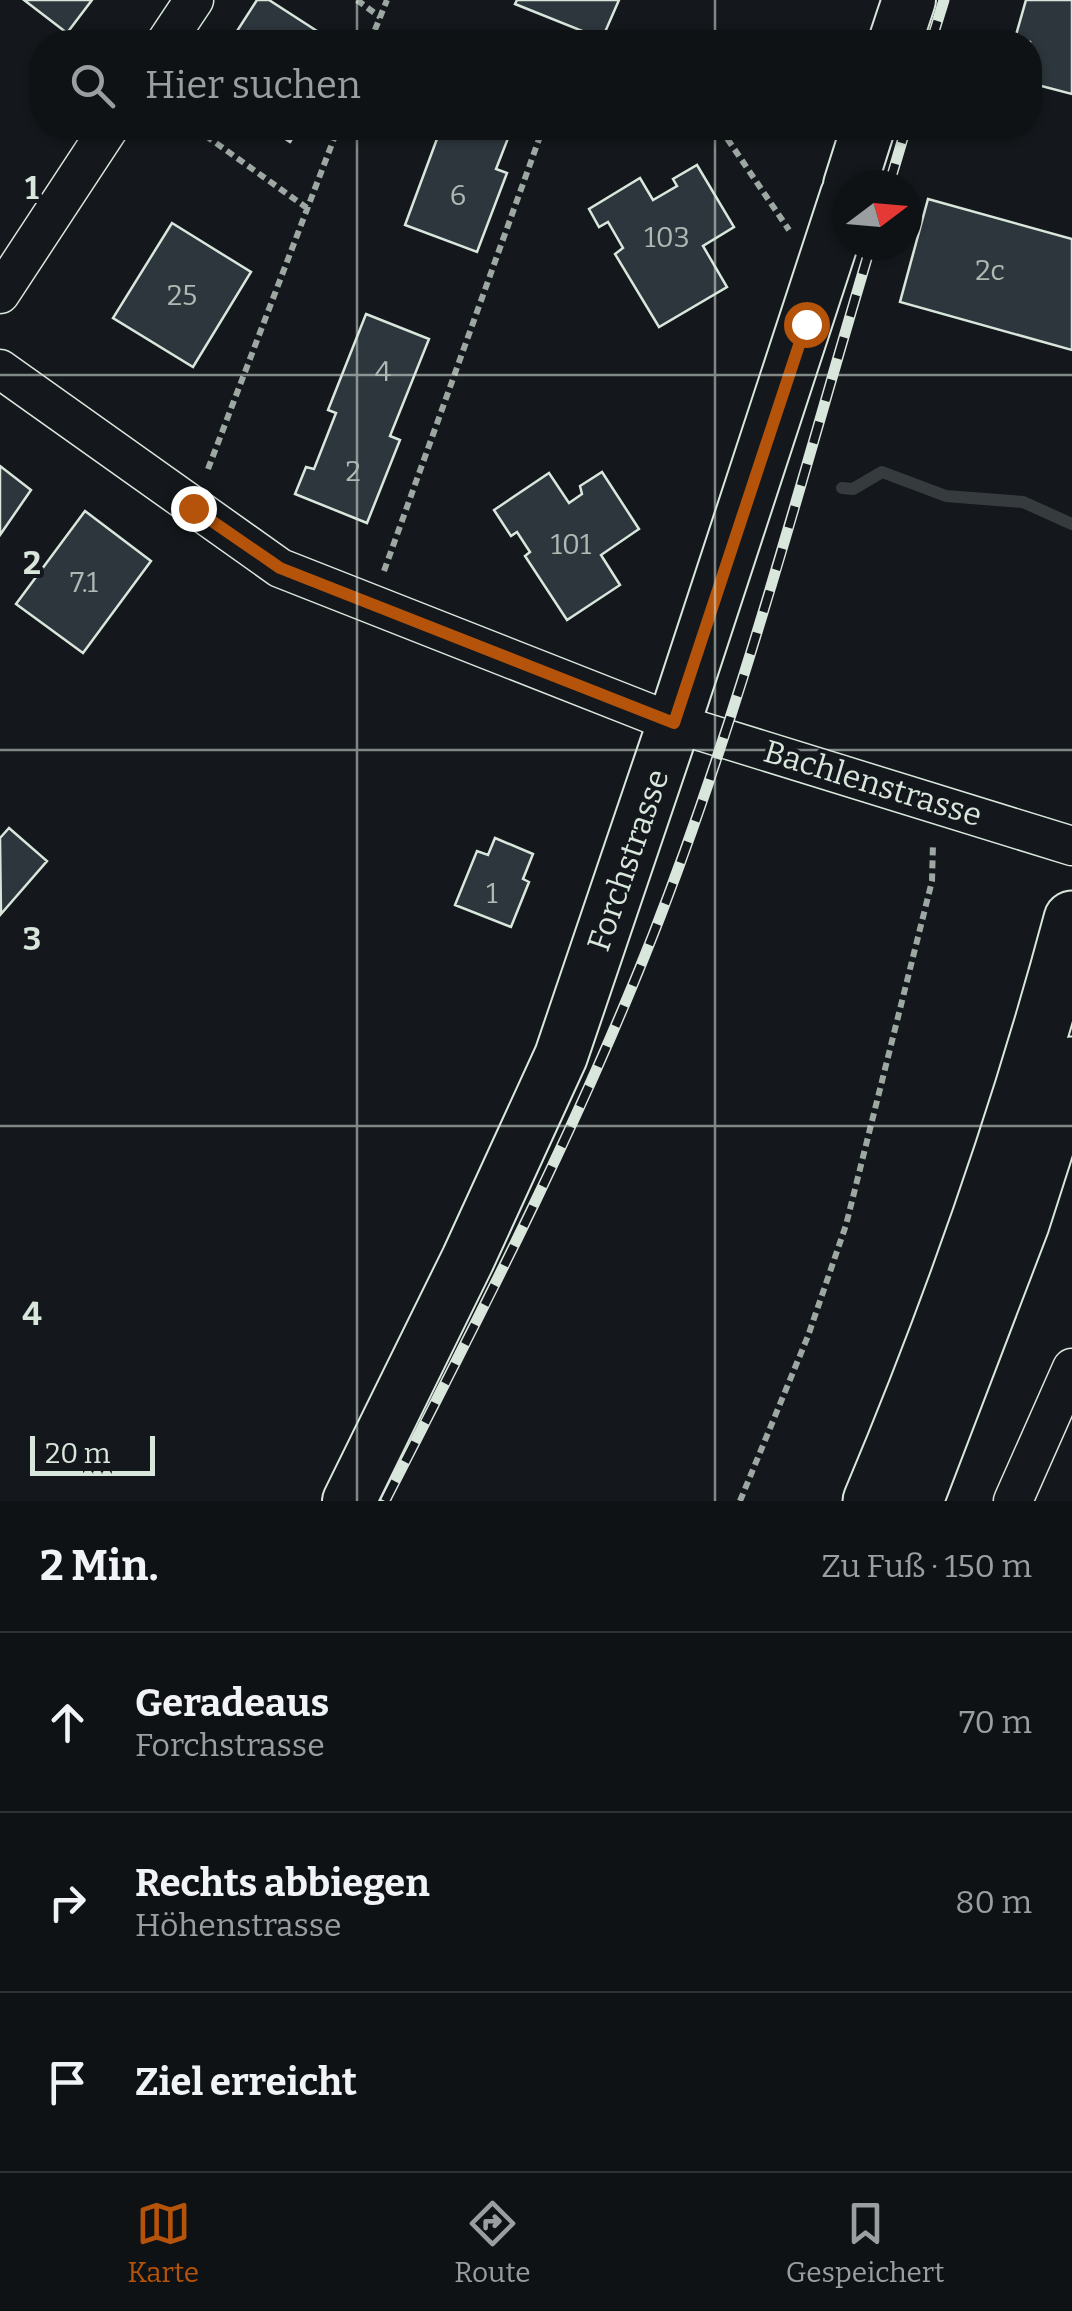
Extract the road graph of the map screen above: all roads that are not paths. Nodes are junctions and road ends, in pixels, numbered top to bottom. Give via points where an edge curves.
1 (194, 0) edge
2 (909, 0) edge
3 (174, 30) edge
4 (899, 30) edge
5 (101, 140) edge
6 (864, 140) edge
7 (855, 170) edge
8 (832, 242) edge
9 (0, 294) edge
10 (0, 369) edge
11 (674, 723) junction
12 (1072, 846) edge
13 (1072, 919) edge
14 (1072, 1064) edge
15 (1072, 1368) edge
16 (350, 1501) edge
17 (870, 1501) edge
18 (915, 1501) edge
19 (1013, 1501) edge

1 - 3 street
2 - 4 main road
5 - 9 street
6 - 7 main road
8 - 11 main road, Forchstrasse
10 - 11 street, Bachlenstrasse via 280,568
11 - 12 street, Bachlenstrasse
11 - 16 main road, Forchstrasse via 561,1056
13 - 17 highway via 985,1208
14 - 18 highway via 1021,1224
15 - 19 street

